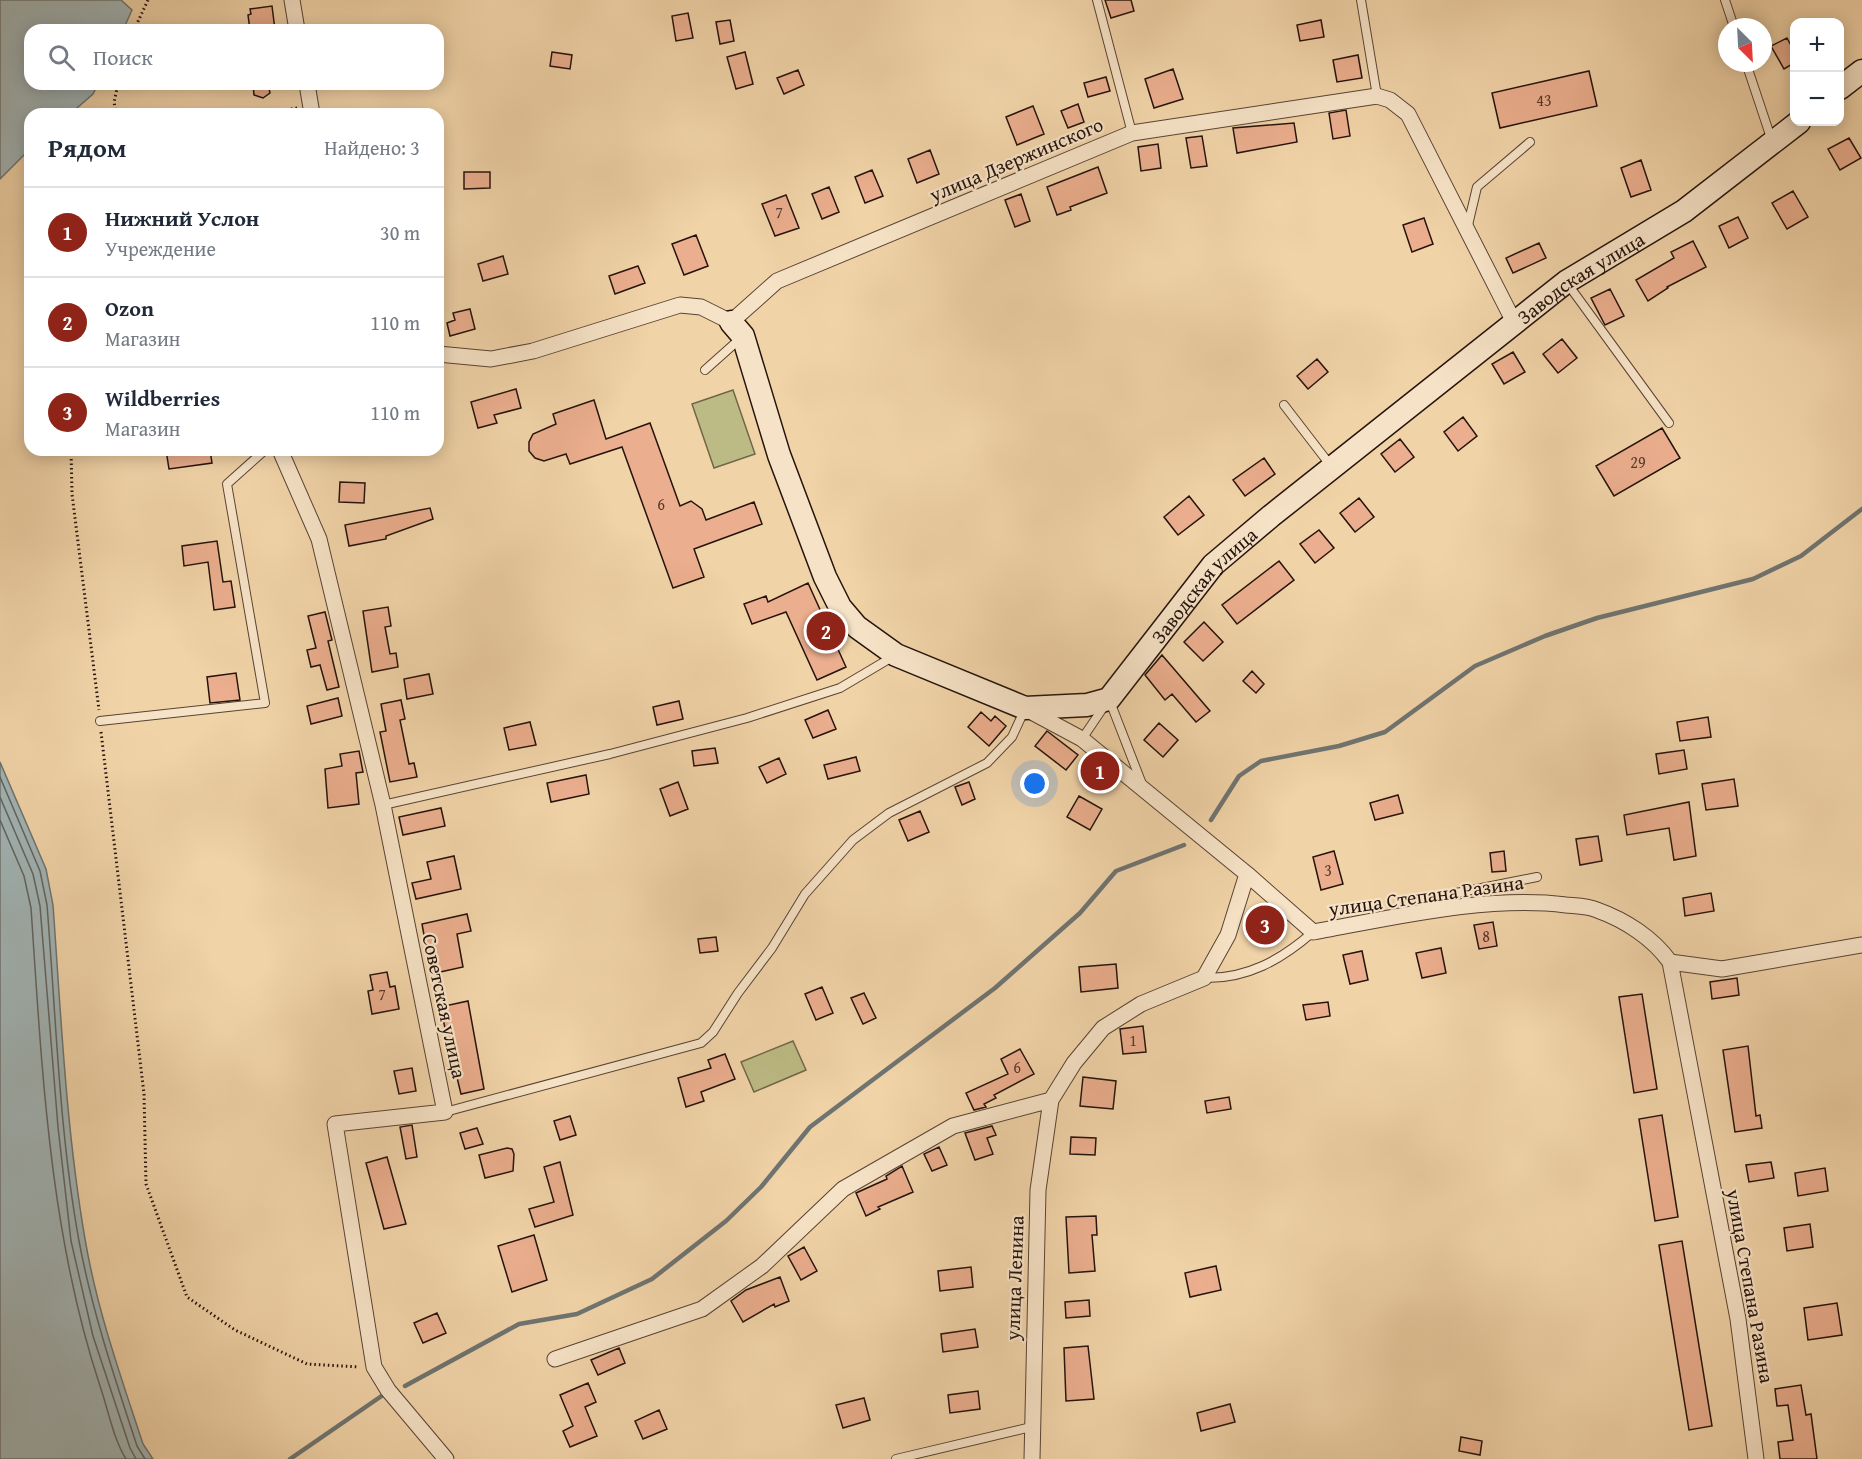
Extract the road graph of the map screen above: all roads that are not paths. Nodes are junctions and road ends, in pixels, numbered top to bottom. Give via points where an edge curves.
1 (292, 0) edge
2 (1097, 0) edge
3 (1361, 0) edge
4 (1725, 0) edge
5 (1731, 18) edge
6 (296, 24) edge
7 (1862, 71) edge
8 (1749, 72) edge
9 (1844, 84) edge
10 (308, 90) edge
11 (1377, 96) junction
12 (311, 108) edge
13 (1794, 126) edge
14 (1132, 134) junction
15 (1530, 142) dead end
16 (1773, 143) junction
17 (1467, 228) junction
18 (1566, 282) junction
19 (1514, 322) junction
20 (737, 329) junction
21 (444, 355) edge
22 (705, 370) dead end
23 (1284, 405) dead end
24 (1669, 423) dead end
25 (258, 456) edge
26 (283, 456) edge
27 (1332, 468) junction
28 (896, 655) junction
29 (1109, 699) junction
30 (1025, 708) junction
31 (100, 721) road end
32 (1082, 739) junction
33 (1143, 787) junction
34 (382, 805) junction
35 (1247, 874) junction
36 (1537, 877) dead end
37 (1419, 914) junction
38 (1312, 932) junction
39 (1862, 945) edge
40 (1670, 962) junction
41 (1204, 978) junction
42 (1051, 1100) junction
43 (445, 1112) junction
44 (555, 1359) dead end
45 (1031, 1426) junction
46 (446, 1459) edge
47 (897, 1459) edge
48 (1032, 1459) edge
49 (1756, 1459) edge

1 - 6 street
2 - 14 lane
3 - 11 lane
4 - 5 lane
7 - 9 street
8 - 16 lane
10 - 12 street
11 - 14 street, улица Дзержинского
11 - 17 street via 1390,100 1408,114
13 - 16 street, Заводская улица
14 - 20 street, улица Дзержинского via 777,281
15 - 17 lane via 1477,187
16 - 18 street, Заводская улица via 1684,211
17 - 19 street
18 - 19 street, Заводская улица
18 - 24 lane
19 - 27 street, Заводская улица
20 - 21 street via 716,312 680,305 532,351 491,359
20 - 22 lane
20 - 28 street via 825,577 840,607 857,627
23 - 27 lane
25 - 31 lane via 227,484 266,703
26 - 34 street, Советская улица via 319,539
27 - 29 street, Заводская улица via 1213,566
28 - 30 street
28 - 34 lane via 840,688 747,718 610,754
29 - 30 street via 1087,705
29 - 32 lane
29 - 33 lane
30 - 32 street
30 - 43 lane via 1012,737 987,763 889,813 853,840 805,894 713,1032 701,1042
32 - 33 street
33 - 35 street
34 - 43 street, Советская улица
35 - 38 street
35 - 41 street via 1228,935
36 - 37 lane via 1431,898
37 - 38 street, улица Степана Разина
37 - 40 street, улица Степана Разина via 1532,901 1595,909 1635,928
38 - 41 lane, улица Степана Разина via 1290,953 1267,966 1225,978
39 - 40 street via 1722,969
40 - 49 street, улица Степана Разина via 1738,1319
41 - 42 street, улица Степана Разина via 1141,1004 1103,1028 1074,1063
42 - 44 street via 953,1126 843,1189 762,1266 702,1309
42 - 45 street, улица Ленина via 1038,1190
43 - 46 street via 334,1124 374,1368
45 - 47 lane
45 - 48 street, улица Ленина

